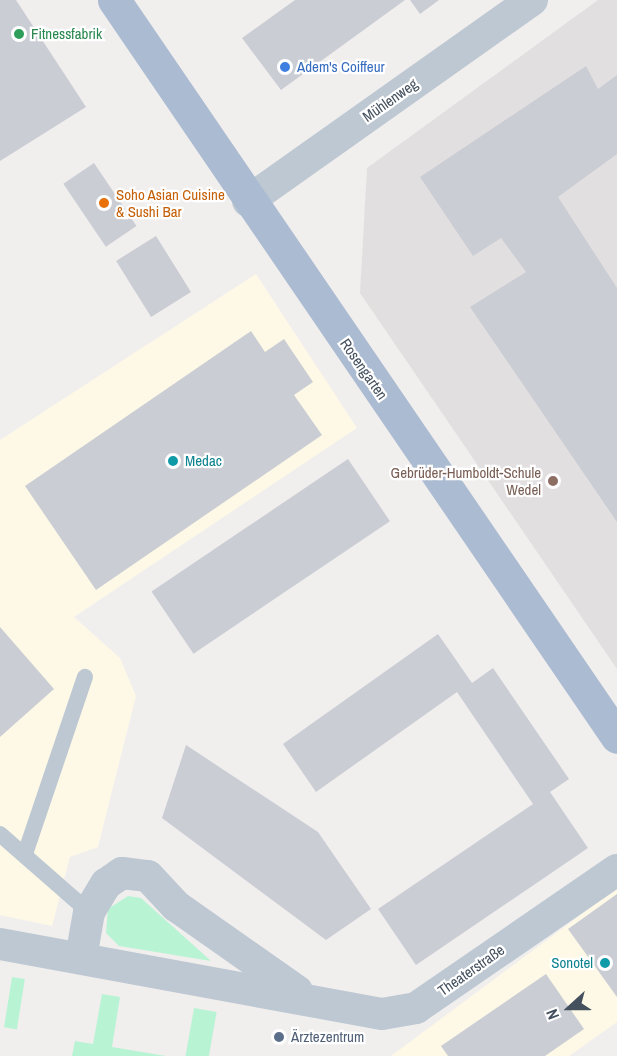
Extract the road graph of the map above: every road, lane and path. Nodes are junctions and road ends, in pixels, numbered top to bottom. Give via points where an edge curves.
1 (114, 0) edge
2 (532, 0) edge
3 (248, 201) junction
4 (85, 677) dead end
5 (617, 737) edge
6 (0, 834) edge
7 (25, 854) junction
8 (617, 870) edge
9 (89, 912) junction
10 (0, 944) edge
11 (81, 958) junction
12 (308, 998) junction

1 - 3 main road, Rosengarten
2 - 3 street, Mühlenweg
3 - 5 main road, Rosengarten
4 - 7 lane
6 - 7 lane
7 - 9 lane
8 - 12 street, Theaterstraße via 416,1008 382,1014
9 - 11 street, Theaterstraße
9 - 12 street, Theaterstraße via 106,884 122,873 147,876 176,906
10 - 11 street, Theaterstraße
11 - 12 street, Theaterstraße

